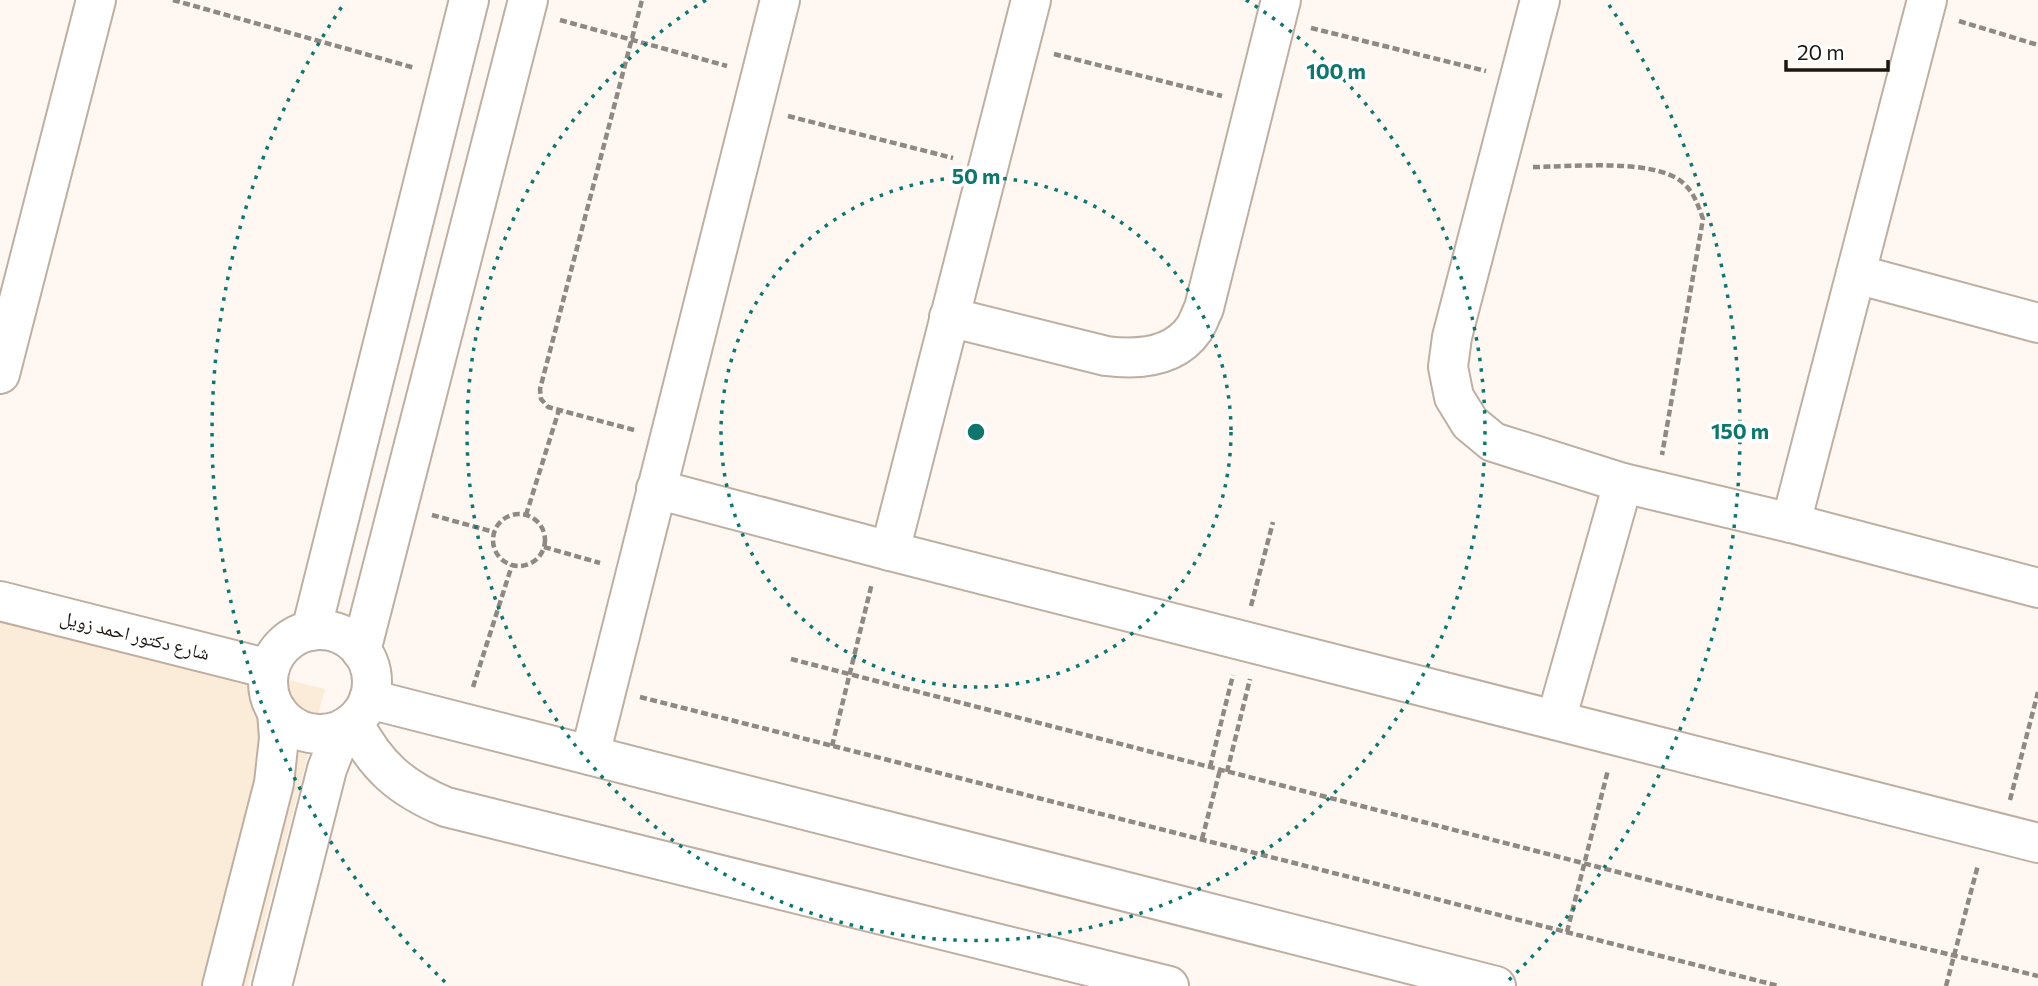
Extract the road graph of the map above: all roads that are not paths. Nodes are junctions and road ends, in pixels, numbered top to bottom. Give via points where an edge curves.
1 (96, 0) edge
2 (468, 0) edge
3 (780, 0) edge
4 (1031, 0) edge
5 (1540, 0) edge
6 (527, 5) edge
7 (1926, 5) edge
8 (1279, 9) edge
9 (1856, 274) junction
10 (949, 317) junction
11 (2038, 323) edge
12 (0, 374) edge
13 (1639, 487) junction
14 (656, 489) junction
15 (1791, 523) junction
16 (885, 550) junction
17 (2038, 588) edge
18 (0, 601) edge
19 (310, 631) junction
20 (361, 651) junction
21 (269, 670) junction
22 (277, 711) junction
23 (357, 716) junction
24 (1556, 720) junction
25 (590, 755) junction
26 (2038, 843) edge
27 (222, 986) edge
28 (272, 986) edge
29 (1169, 986) edge
30 (1496, 986) edge

1 - 12 street
2 - 19 street
3 - 14 street
4 - 10 street
5 - 13 street via 1451,337 1448,367 1454,397 1470,422 1493,442
6 - 20 street
7 - 9 street
8 - 10 street via 1204,308 1194,329 1178,345 1133,360
9 - 11 street
9 - 15 street
10 - 16 street
13 - 15 street
13 - 24 street
14 - 16 street
14 - 25 street
15 - 17 street
16 - 24 street
18 - 21 street, شارع دكتور احمد زويل
19 - 20 street via 339,634
19 - 21 street via 279,649
20 - 23 street via 371,674
21 - 22 street via 269,693
22 - 23 street via 290,726 309,733 329,734
22 - 27 street via 274,783
23 - 25 street via 462,722
23 - 28 street via 338,741 327,769
23 - 29 street via 365,745 381,766 422,797 446,807
24 - 26 street
25 - 30 street

